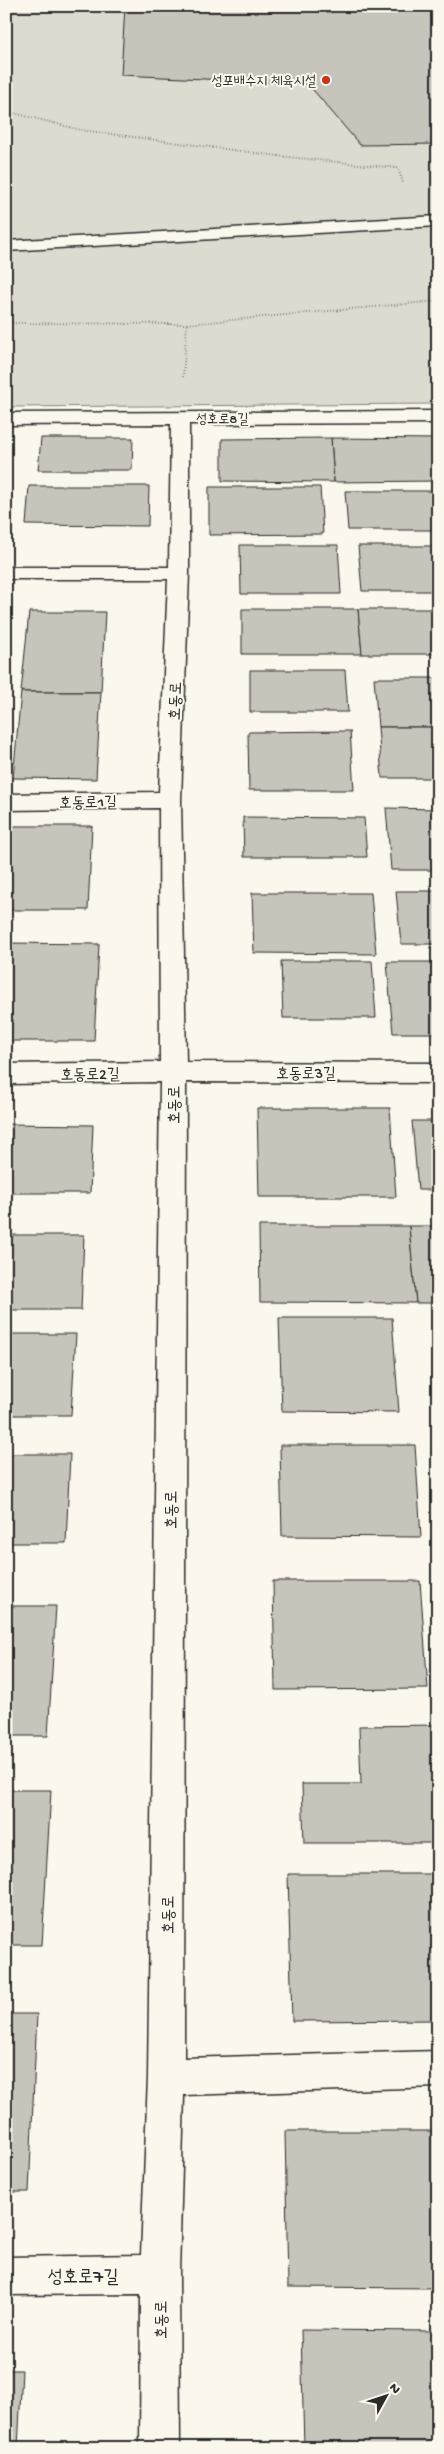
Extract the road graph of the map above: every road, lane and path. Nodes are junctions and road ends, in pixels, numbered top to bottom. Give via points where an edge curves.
1 (6, 111) edge
2 (438, 222) edge
3 (418, 223) junction
4 (6, 246) edge
5 (438, 301) edge
6 (6, 323) edge
7 (187, 324) junction
8 (438, 417) edge
9 (180, 418) junction
10 (6, 419) edge
11 (179, 573) junction
12 (6, 574) edge
13 (170, 800) junction
14 (6, 802) edge
15 (173, 1072) junction
16 (438, 1073) edge
17 (6, 1074) edge
18 (438, 2070) edge
19 (166, 2077) junction
20 (160, 2274) junction
21 (6, 2276) edge
22 (160, 2448) edge

1 - 3 path via 81,130 398,168
2 - 3 street
3 - 4 street
5 - 7 path
6 - 7 path
7 - 9 path
8 - 9 street, 성호로8길
9 - 10 street, 성호로8길
9 - 11 street, 호동로
11 - 12 street
11 - 13 street, 호동로
13 - 14 street, 호동로1길
13 - 15 street, 호동로
15 - 16 street, 호동로3길
15 - 17 street, 호동로2길
15 - 19 street, 호동로
18 - 19 street
19 - 20 street, 호동로
20 - 21 street, 성호로7길
20 - 22 street, 호동로

